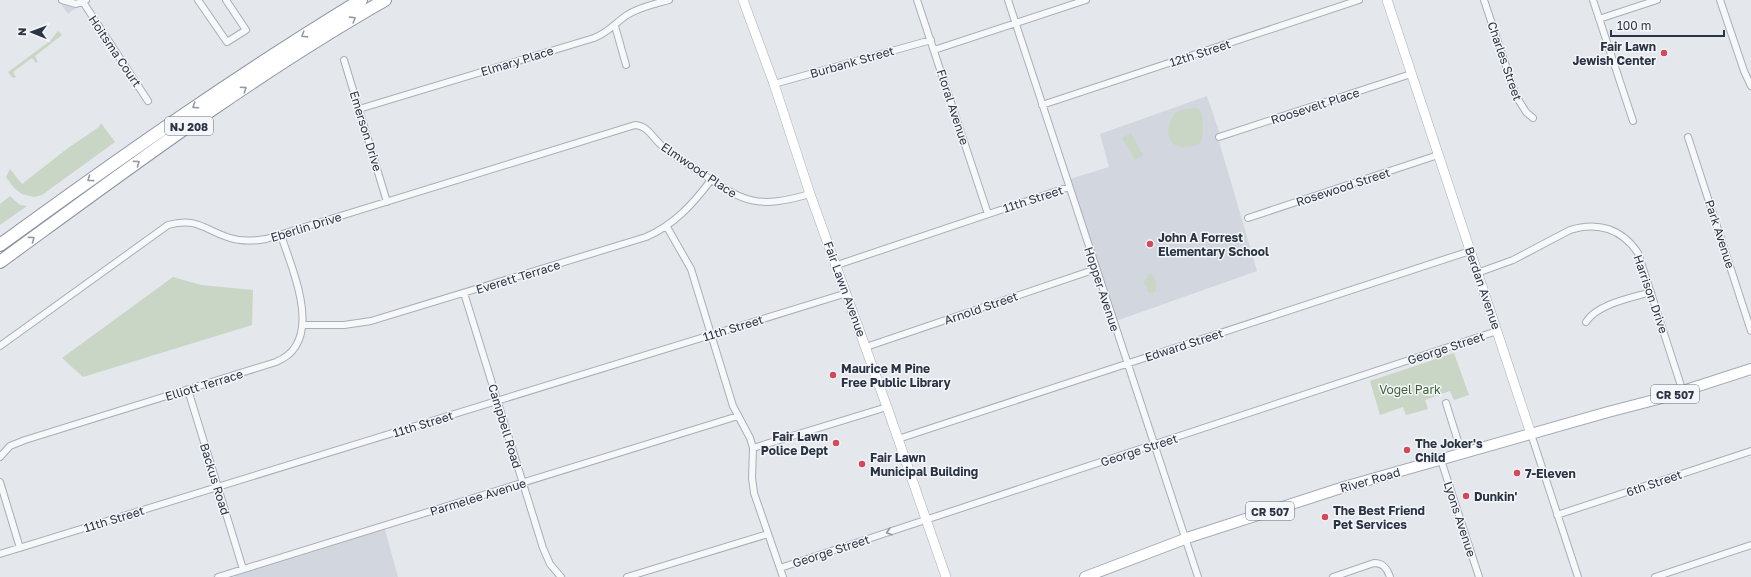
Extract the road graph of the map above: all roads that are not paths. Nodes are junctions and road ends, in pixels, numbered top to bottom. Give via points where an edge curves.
1 (62, 0) edge
2 (198, 0) edge
3 (226, 0) edge
4 (361, 0) edge
5 (385, 0) edge
6 (669, 0) edge
7 (744, 0) edge
8 (918, 0) edge
9 (1008, 0) edge
10 (1086, 0) edge
11 (1359, 0) edge
12 (1387, 0) edge
13 (1484, 0) edge
14 (1593, 0) edge
15 (1657, 0) edge
16 (1720, 0) edge
17 (84, 1) edge
18 (1599, 19) junction
19 (1015, 24) junction
20 (615, 26) junction
21 (931, 40) junction
22 (934, 50) junction
23 (344, 60) dead end
24 (626, 65) dead end
25 (1411, 74) junction
26 (774, 84) junction
27 (1751, 86) edge
28 (148, 101) dead end
29 (1042, 105) junction
30 (359, 109) junction
31 (1533, 118) dead end
32 (1633, 121) dead end
33 (641, 125) joint
34 (1688, 137) dead end
35 (1219, 138) dead end
36 (1438, 155) junction
37 (711, 180) junction
38 (1069, 187) junction
39 (810, 194) junction
40 (387, 202) junction
41 (988, 214) junction
42 (1248, 218) dead end
43 (666, 227) junction
44 (281, 234) junction
45 (0, 245) edge
46 (1470, 251) junction
47 (0, 262) edge
48 (837, 265) junction
49 (1096, 269) junction
50 (1478, 273) junction
51 (1651, 292) junction
52 (464, 293) junction
53 (847, 293) junction
54 (1586, 322) dead end
55 (303, 325) junction
56 (1497, 331) junction
57 (1751, 331) edge
58 (712, 335) junction
59 (0, 346) edge
60 (866, 347) junction
61 (1127, 364) junction
62 (1751, 369) edge
63 (188, 390) junction
64 (1684, 392) junction
65 (497, 401) junction
66 (1446, 403) dead end
67 (887, 407) junction
68 (738, 416) junction
69 (1531, 434) junction
70 (898, 439) junction
71 (1154, 445) junction
72 (753, 448) junction
73 (1751, 451) edge
74 (1462, 454) junction
75 (0, 457) edge
76 (1441, 460) junction
77 (0, 482) edge
78 (522, 483) junction
79 (218, 487) junction
80 (1557, 515) junction
81 (926, 520) junction
82 (768, 534) junction
83 (1185, 539) junction
84 (1751, 545) edge
85 (20, 548) junction
86 (0, 554) edge
87 (780, 568) junction
88 (243, 569) junction
89 (218, 577) edge
90 (561, 577) edge
91 (627, 577) edge
92 (783, 577) edge
93 (946, 577) edge
94 (1085, 577) edge
95 (1198, 577) edge
96 (1333, 577) edge
97 (1390, 577) edge
98 (1479, 577) edge
99 (1578, 577) edge
100 (1655, 577) edge

1 - 17 street via 69,3
2 - 3 street via 227,42 246,30
4 -> 45 highway, NJ 208 via 276,52 163,128
47 -> 5 highway, NJ 208 via 205,115
6 - 20 street, Elmary Place via 635,10
7 - 26 main road, Fair Lawn Avenue
8 - 21 street, Floral Avenue
9 - 19 street, Hopper Avenue
10 - 19 street
11 - 29 street, 12th Street
12 - 25 main road, Berdan Avenue
13 - 31 street, Charles Street via 1516,96 1520,105
14 - 18 street
15 - 18 street
16 - 27 street
17 - 28 street, Hoitsma Court
18 - 32 street
19 - 22 street
19 - 29 street, Hopper Avenue
20 - 24 street
20 - 30 street, Elmary Place via 594,38
21 - 22 street, Floral Avenue
21 - 26 street, Burbank Street
22 - 41 street, Floral Avenue
23 - 30 street, Emerson Drive
25 - 35 street, Roosevelt Place
25 - 36 main road, Berdan Avenue
26 - 39 main road, Fair Lawn Avenue
29 - 38 street, Hopper Avenue
30 - 40 street, Emerson Drive
33 - 37 street, Elmwood Place via 661,145
33 - 40 street, Eberlin Drive via 635,124
34 - 57 street, Park Avenue
36 - 42 street, Rosewood Street
36 - 46 main road, Berdan Avenue
37 - 39 street, Elmwood Place via 740,197 761,202 784,201
37 - 43 street, Everett Terrace via 685,212
38 - 41 street, 11th Street
38 - 49 street, Hopper Avenue
39 - 48 main road, Fair Lawn Avenue
40 - 44 street, Eberlin Drive
41 - 48 street, 11th Street
43 - 52 street, Everett Terrace via 635,241
43 - 58 street via 690,269
44 - 55 street, Elliott Terrace via 300,296
44 - 59 street, Eberlin Drive via 248,241 229,238 197,224 187,222 168,225
46 - 50 main road, Berdan Avenue
46 - 61 street, Edward Street
48 - 53 main road, Fair Lawn Avenue
49 - 60 street, Arnold Street
49 - 61 street, Hopper Avenue
50 - 51 street, Harrison Drive via 1514,260 1570,230 1598,226 1617,232 1632,245
50 - 56 main road, Berdan Avenue
51 - 54 street via 1594,311
51 - 64 street, Harrison Drive
52 - 55 street, Everett Terrace via 371,321 344,325
52 - 65 street, Campbell Road
53 - 58 street, 11th Street
53 - 60 main road, Fair Lawn Avenue
55 - 63 street, Elliott Terrace via 299,342 284,359
56 - 69 main road, Berdan Avenue
56 - 71 street, George Street
58 - 65 street, 11th Street
58 - 68 street
60 - 67 main road, Fair Lawn Avenue
61 - 70 street, Edward Street
61 - 71 street, Hopper Avenue
62 - 64 main road, River Road / CR 507
63 - 75 street, Elliott Terrace via 25,440 10,446
63 - 79 street, Backus Road
64 - 69 main road, River Road / CR 507
65 - 78 street, Campbell Road
65 - 79 street, 11th Street
66 - 74 street
67 - 70 main road, Fair Lawn Avenue
67 - 72 street
68 - 72 street
68 - 78 street, Parmelee Avenue
69 - 74 main road, River Road / CR 507
69 - 80 street, Berdan Avenue
70 - 81 main road, Fair Lawn Avenue
71 - 81 street, George Street
71 - 83 street, Hopper Avenue
72 - 82 street via 752,486
73 - 80 street, 6th Street
74 - 76 main road, River Road / CR 507
76 - 83 main road, River Road / CR 507 via 1344,487
76 - 98 street, Lyons Avenue
77 - 85 street
78 - 88 street, Parmelee Avenue
78 - 90 street, Campbell Road via 546,557
79 - 85 street, 11th Street
79 - 88 street, Backus Road
80 - 99 street, Berdan Avenue
81 -> 87 street, George Street
81 - 93 main road, Fair Lawn Avenue
82 - 87 street
82 - 91 street
83 - 94 main road, River Road / CR 507
83 - 95 street, Hopper Avenue
84 - 100 street
85 - 86 street, 11th Street
87 - 92 street
88 - 89 street, Parmelee Avenue
96 - 97 street via 1368,564 1380,563 1385,566

